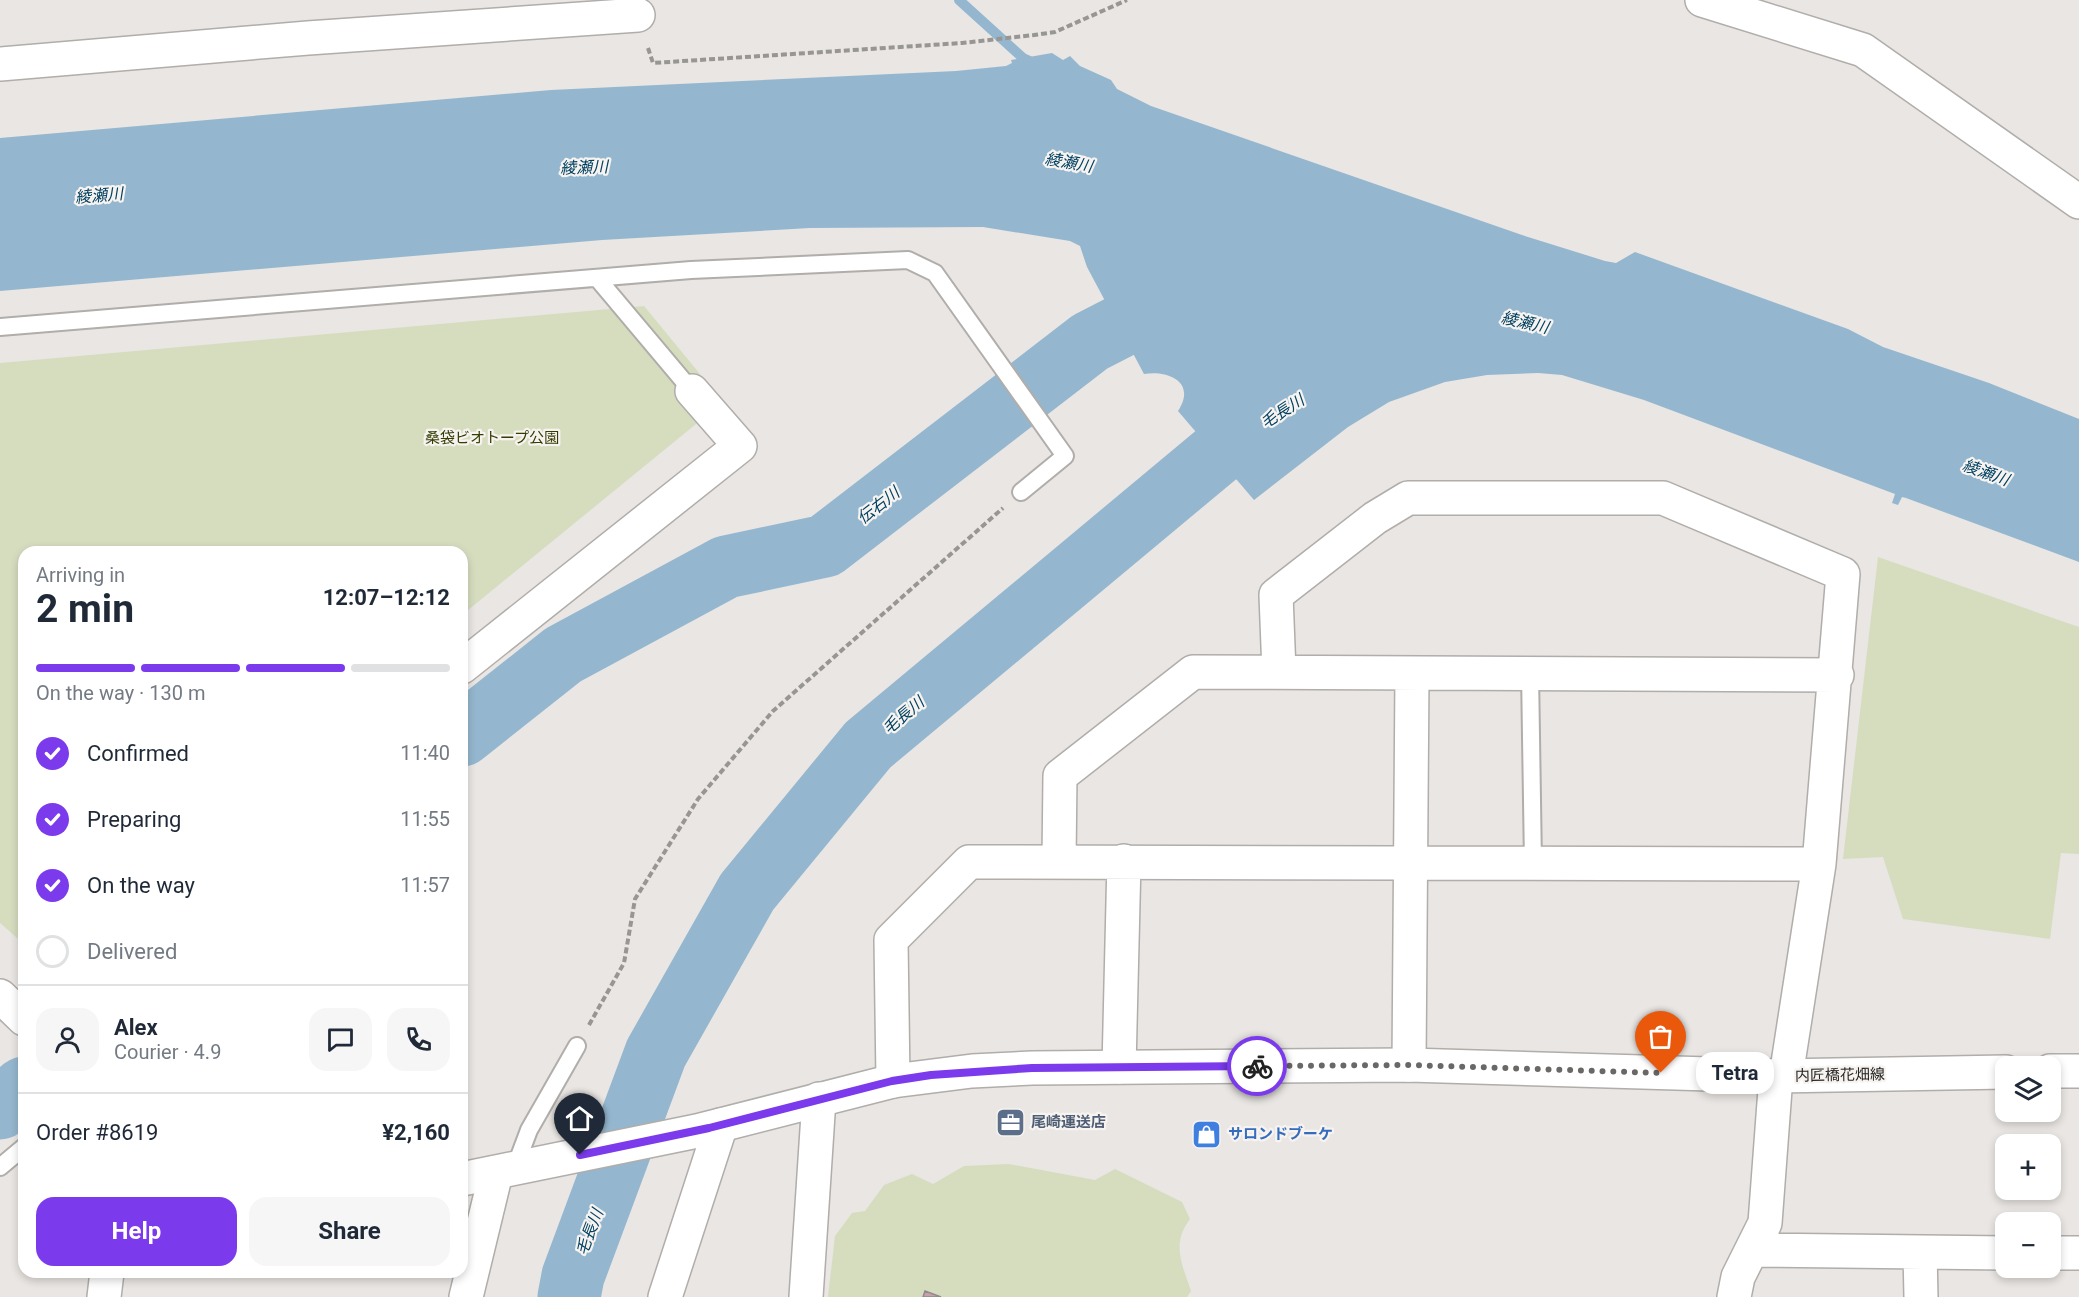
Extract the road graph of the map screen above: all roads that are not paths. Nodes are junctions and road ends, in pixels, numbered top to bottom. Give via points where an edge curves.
1 (1702, 0) edge
2 (638, 15) road end
3 (0, 64) edge
4 (2079, 202) edge
5 (597, 278) junction
6 (0, 327) edge
7 (692, 391) joint
8 (1021, 492) road end
9 (468, 662) edge
10 (1279, 672) junction
11 (1530, 672) junction
12 (1412, 674) junction
13 (1837, 675) junction
14 (1059, 860) junction
15 (1124, 861) junction
16 (1411, 863) junction
17 (1533, 864) junction
18 (1819, 864) junction
19 (577, 1046) road end
20 (1409, 1065) junction
21 (1119, 1067) junction
22 (2061, 1071) edge
23 (2079, 1071) edge
24 (1995, 1072) edge
25 (1781, 1076) junction
26 (892, 1081) junction
27 (819, 1099) junction
28 (709, 1128) junction
29 (18, 1152) edge
30 (0, 1167) edge
31 (515, 1169) junction
32 (468, 1178) edge
33 (1753, 1250) junction
34 (1920, 1252) junction
35 (1995, 1253) edge
36 (2061, 1253) edge
37 (2079, 1253) edge
38 (106, 1278) edge
39 (104, 1297) edge
40 (466, 1297) edge
41 (665, 1297) edge
42 (806, 1297) edge
43 (1734, 1297) edge
44 (1921, 1297) edge

1 - 4 street via 1863,50
2 - 3 street
5 - 6 lane
5 - 7 lane
5 - 8 lane via 908,260 935,273 1065,456
7 - 9 street via 740,446
10 - 12 street
10 - 13 street via 1276,595 1375,518 1408,498 1663,498 1843,574
10 - 14 street via 1193,672 1060,776
11 - 12 street
11 - 13 street
11 - 17 lane
12 - 16 street
13 - 18 street
14 - 15 street
14 - 26 street via 969,862 891,940
15 - 16 street
15 - 21 street
16 - 17 street
16 - 20 street
17 - 18 street
18 - 25 street
19 - 31 lane via 529,1130
20 - 21 street, 内匠橋花畑線
20 - 25 street, 内匠橋花畑線
21 - 26 street, 内匠橋花畑線 via 984,1070
22 - 23 street
24 - 25 street, 内匠橋花畑線
25 - 33 street via 1765,1222
26 - 27 street, 内匠橋花畑線
27 - 28 street, 内匠橋花畑線
27 - 42 street
28 - 31 street, 内匠橋花畑線
28 - 41 street
29 - 30 lane
31 - 32 street, 内匠橋花畑線
31 - 40 street
33 - 34 street
33 - 43 street via 1738,1277
34 - 35 street
34 - 44 street
36 - 37 street
38 - 39 street

